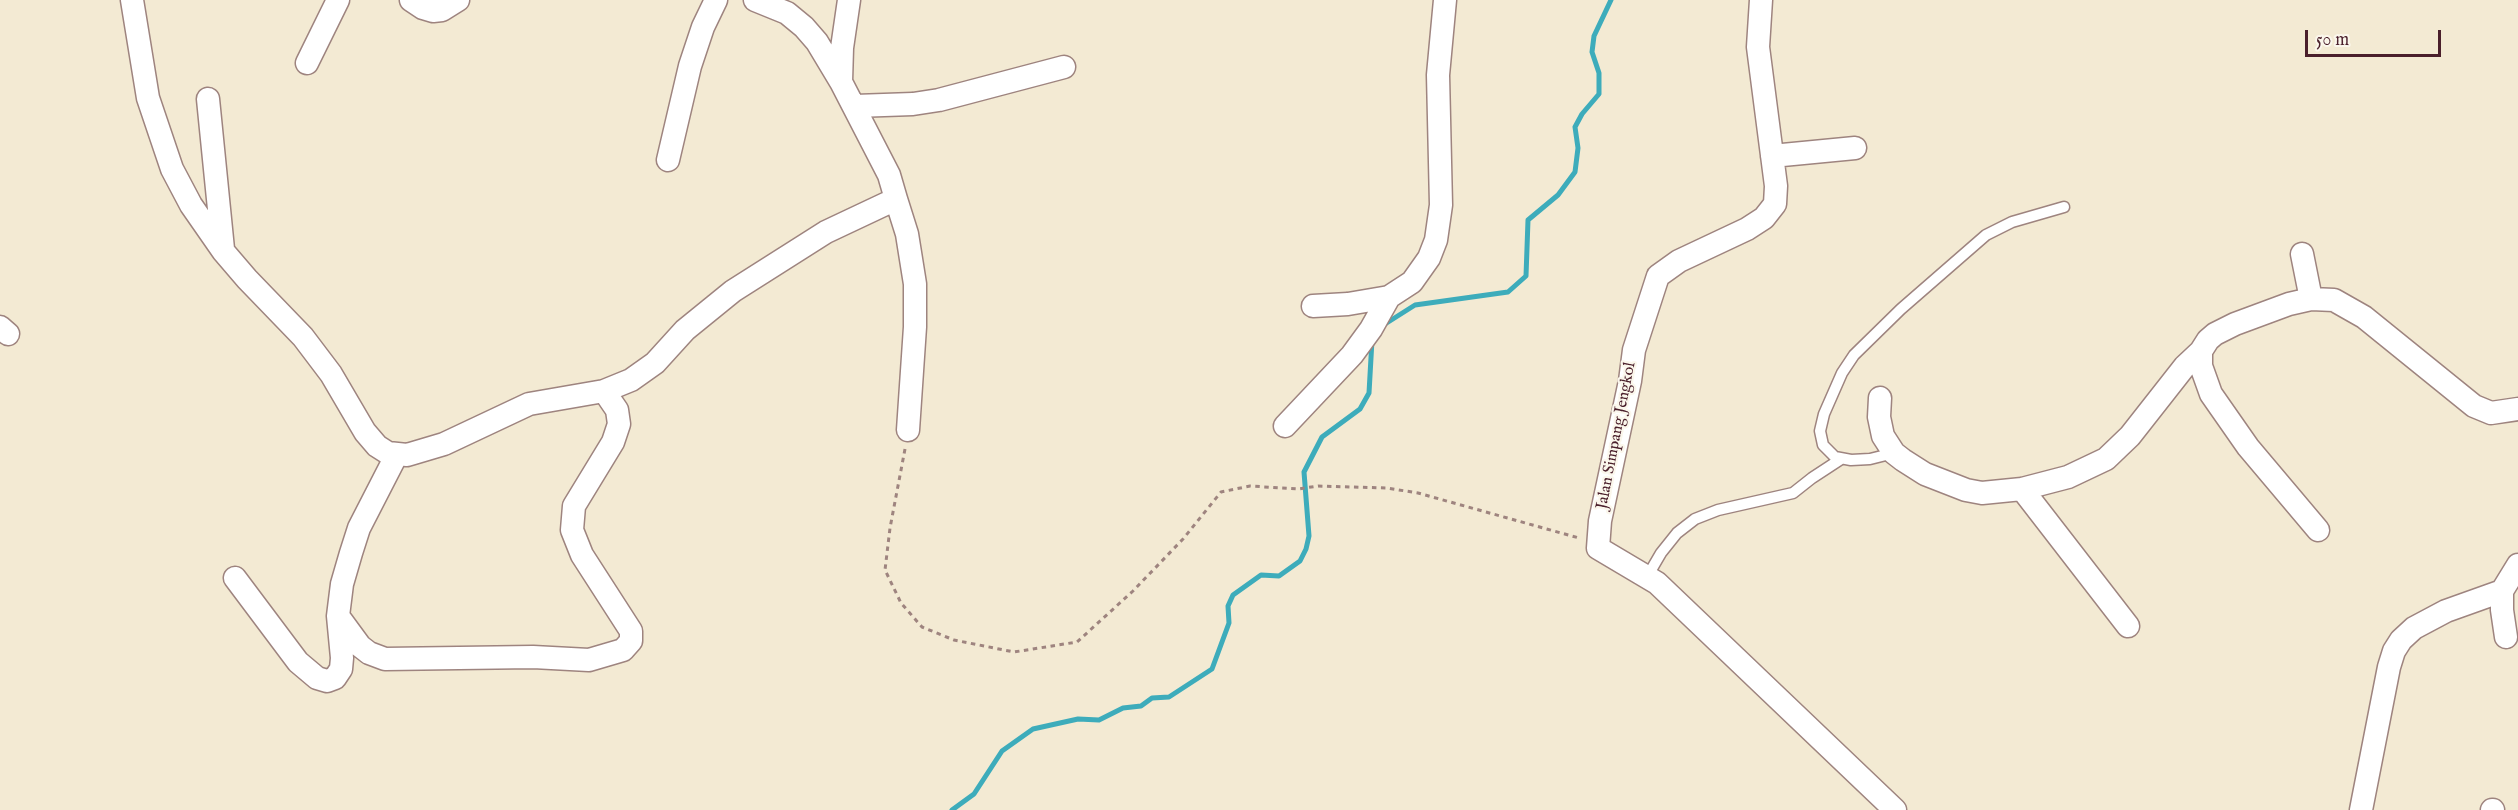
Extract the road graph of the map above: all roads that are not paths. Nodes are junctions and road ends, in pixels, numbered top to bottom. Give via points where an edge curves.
1 (132, 0) edge
2 (338, 0) edge
3 (411, 0) edge
4 (458, 0) edge
5 (716, 0) edge
6 (755, 0) edge
7 (849, 0) edge
8 (1445, 0) edge
9 (1761, 0) edge
10 (307, 63) dead end
11 (1064, 68) dead end
12 (841, 82) junction
13 (208, 99) dead end
14 (855, 106) junction
15 (1854, 148) dead end
16 (1772, 156) junction
17 (668, 160) dead end
18 (896, 199) junction
19 (2064, 207) dead end
20 (223, 251) junction
21 (2302, 254) dead end
22 (1389, 297) junction
23 (2311, 299) junction
24 (1313, 306) dead end
25 (2201, 351) junction
26 (604, 391) junction
27 (1880, 398) dead end
28 (2518, 409) edge
29 (1285, 426) dead end
30 (908, 430) road end
31 (1894, 453) junction
32 (397, 454) junction
33 (1841, 459) junction
34 (2022, 489) junction
35 (2318, 530) dead end
36 (2518, 565) edge
37 (1647, 577) junction
38 (235, 578) dead end
39 (2502, 591) junction
40 (338, 616) junction
41 (2128, 626) dead end
42 (2505, 637) dead end
43 (1895, 810) edge
44 (2361, 810) edge

1 - 20 street via 148,98 161,139 191,205
2 - 10 street
3 - 4 street via 433,11
5 - 17 street via 690,66
6 - 12 street via 787,13 804,27
7 - 12 street
8 - 22 street via 1438,75 1440,223 1421,271
9 - 16 street, Jalan Simpang Jengkol via 1758,47
11 - 14 street via 939,100
12 - 14 street
13 - 20 street
14 - 18 street via 889,175
15 - 16 street
16 - 37 street, Jalan Simpang Jengkol via 1775,204 1764,218 1679,261 1658,276 1634,350 1598,548
18 - 26 street via 826,232 741,285 700,316 644,372
18 - 30 street via 907,234 915,284
19 - 33 lane via 2012,222 1986,235 1908,301 1854,355 1821,423 1823,445
20 - 32 street via 303,337 331,374 365,432 377,446
21 - 23 street
22 - 24 street
22 - 29 street via 1352,355
23 - 25 street via 2235,324 2208,340
23 - 28 street via 2340,303 2364,317 2482,411
25 - 34 street via 2106,459 2068,477
25 - 35 street via 2201,366 2211,394 2248,447
26 - 32 street via 529,404 444,444
26 - 40 street via 616,410 619,424 613,442 574,506 572,530 582,555 631,631 631,641 623,650 589,660 385,659 360,646
27 - 31 street via 1881,428
31 - 33 lane via 1870,459
31 - 34 street via 1925,474 1966,490 1982,493
32 - 40 street via 359,528 342,584
33 - 37 lane via 1793,493 1695,519 1677,533
34 - 41 street
36 - 39 street
37 - 43 street
38 - 40 street via 298,662 323,680 335,678 341,669
39 - 42 street
39 - 44 street via 2446,611 2414,628 2401,640 2389,667

